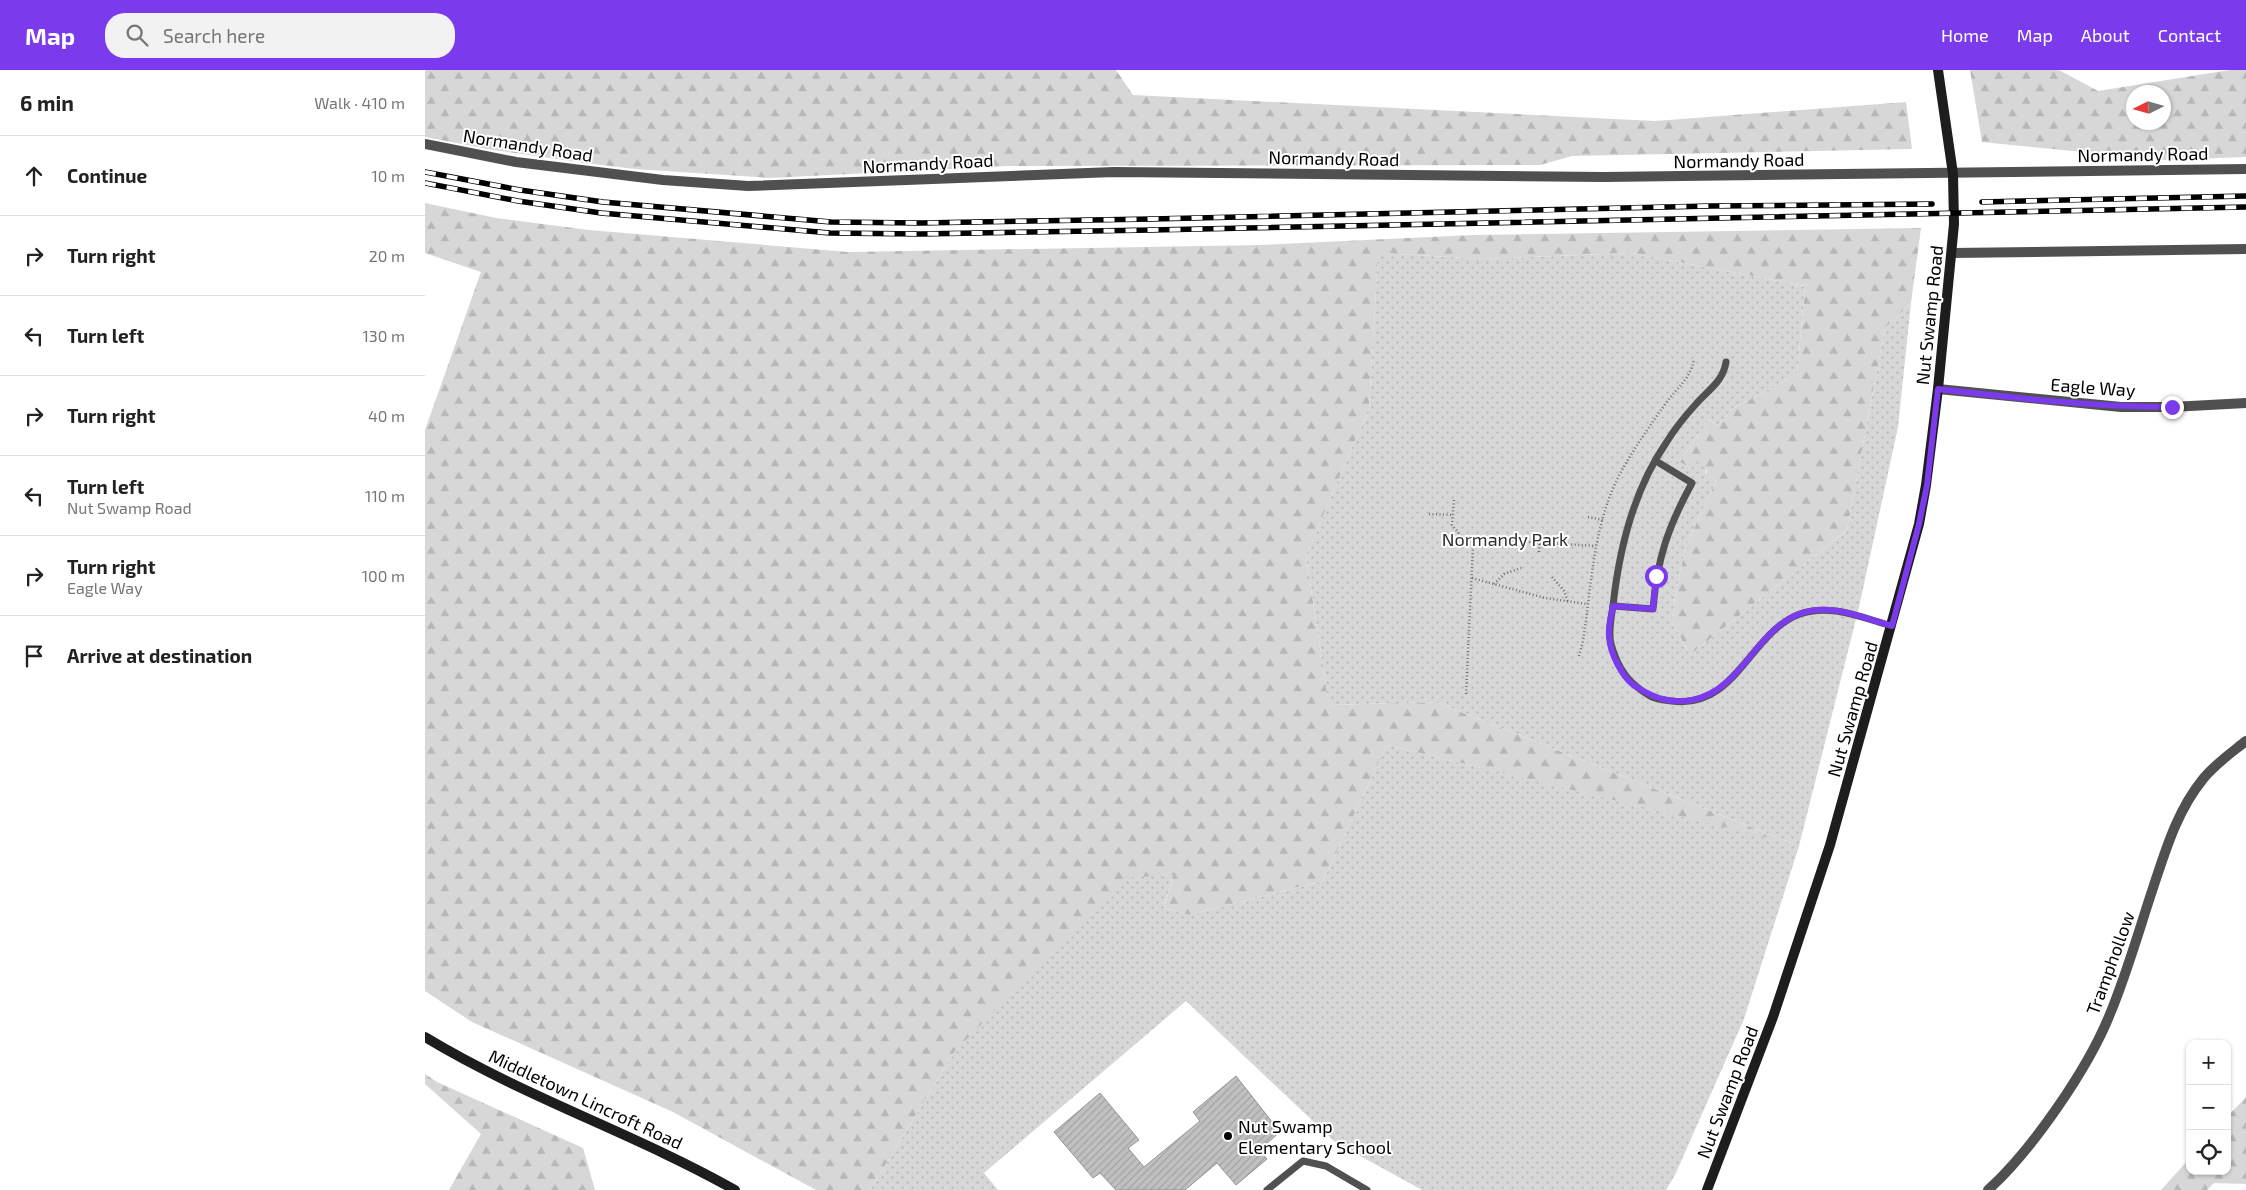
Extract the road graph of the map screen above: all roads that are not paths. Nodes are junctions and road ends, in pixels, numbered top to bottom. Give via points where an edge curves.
1 (1938, 70) edge
2 (425, 144) edge
3 (2246, 169) edge
4 (1953, 174) junction
5 (2246, 249) edge
6 (1952, 253) junction
7 (1725, 362) dead end
8 (1938, 389) junction
9 (2246, 402) edge
10 (1655, 462) junction
11 (1613, 606) junction
12 (1892, 626) junction
13 (2246, 741) edge
14 (425, 1037) edge
15 (735, 1190) edge
16 (1267, 1190) edge
17 (1367, 1190) edge
18 (1707, 1190) edge
19 (1988, 1190) edge

1 - 4 main road, Nut Swamp Road
2 - 4 street, Normandy Road via 516,162 663,180 748,186 1114,172 1604,178
3 - 4 street, Normandy Road
4 - 6 main road, Nut Swamp Road
5 - 6 street
6 - 8 main road, Nut Swamp Road
7 - 10 lane via 1718,382 1695,404 1665,443
8 - 9 street, Eagle Way via 2121,407
8 - 12 main road, Nut Swamp Road via 1927,485
10 - 11 lane via 1630,518 1617,566
10 - 11 lane via 1692,483 1663,544 1653,609
11 - 12 lane via 1609,637 1615,660 1633,685 1656,699 1681,702 1702,698 1724,687 1771,634 1785,621 1801,613 1839,611
12 - 18 main road, Nut Swamp Road via 1830,846 1797,949
13 - 19 street, Tramphollow via 2204,778 2183,809 2171,833 2110,1016 2056,1109 2015,1162
14 - 15 main road, Middletown Lincroft Road via 513,1086 628,1135
16 - 17 lane via 1303,1162 1325,1166

